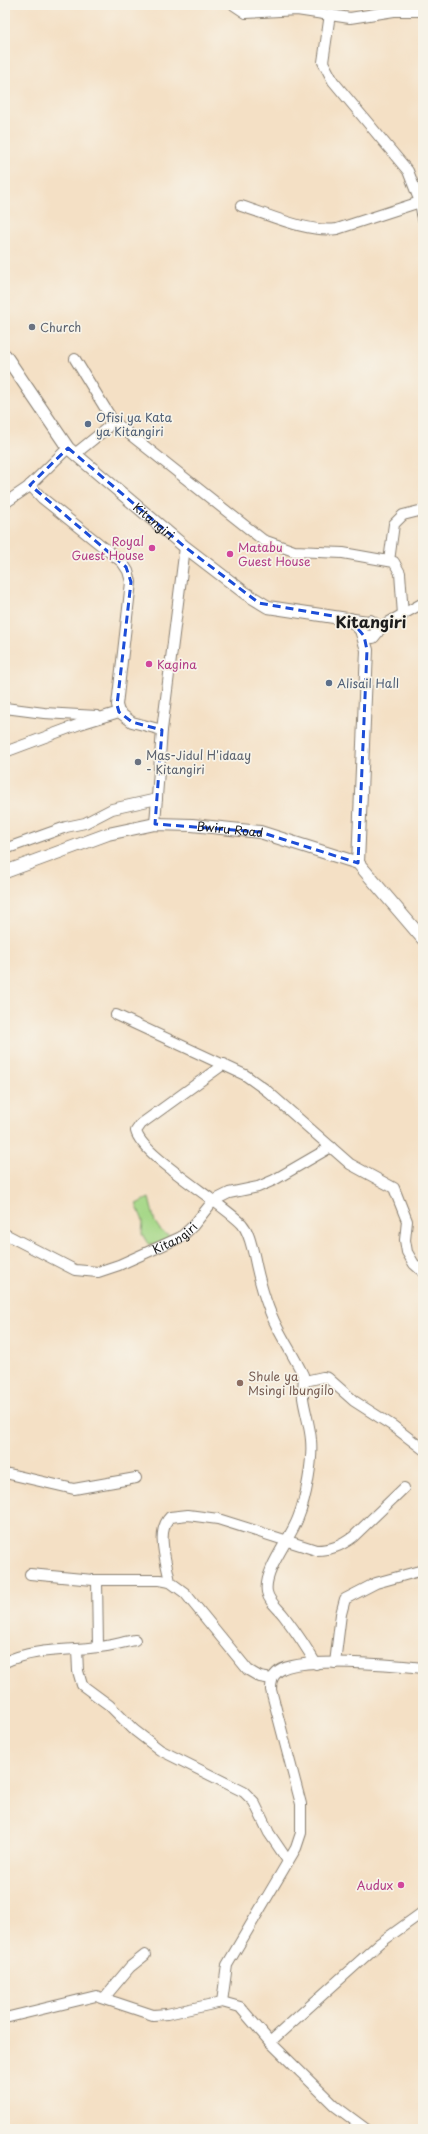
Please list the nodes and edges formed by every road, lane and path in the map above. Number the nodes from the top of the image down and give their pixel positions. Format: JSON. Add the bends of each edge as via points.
{"nodes":[{"id":1,"x":234,"y":5,"type":"edge"},
{"id":2,"x":423,"y":11,"type":"edge"},
{"id":3,"x":330,"y":14,"type":"junction"},
{"id":4,"x":421,"y":202,"type":"edge"},
{"id":5,"x":241,"y":206,"type":"dead end"},
{"id":6,"x":423,"y":219,"type":"edge"},
{"id":7,"x":5,"y":354,"type":"edge"},
{"id":8,"x":75,"y":359,"type":"dead end"},
{"id":9,"x":114,"y":421,"type":"junction"},
{"id":10,"x":72,"y":451,"type":"junction"},
{"id":11,"x":30,"y":485,"type":"junction"},
{"id":12,"x":5,"y":503,"type":"edge"},
{"id":13,"x":423,"y":510,"type":"edge"},
{"id":14,"x":185,"y":547,"type":"junction"},
{"id":15,"x":389,"y":561,"type":"junction"},
{"id":16,"x":423,"y":603,"type":"edge"},
{"id":17,"x":403,"y":615,"type":"junction"},
{"id":18,"x":370,"y":630,"type":"junction"},
{"id":19,"x":5,"y":708,"type":"edge"},
{"id":20,"x":119,"y":712,"type":"junction"},
{"id":21,"x":103,"y":717,"type":"junction"},
{"id":22,"x":162,"y":730,"type":"junction"},
{"id":23,"x":5,"y":752,"type":"edge"},
{"id":24,"x":157,"y":799,"type":"junction"},
{"id":25,"x":155,"y":824,"type":"junction"},
{"id":26,"x":5,"y":849,"type":"edge"},
{"id":27,"x":358,"y":863,"type":"junction"},
{"id":28,"x":5,"y":872,"type":"edge"},
{"id":29,"x":423,"y":939,"type":"edge"},
{"id":30,"x":116,"y":1015,"type":"dead end"},
{"id":31,"x":224,"y":1064,"type":"junction"},
{"id":32,"x":331,"y":1147,"type":"junction"},
{"id":33,"x":213,"y":1201,"type":"junction"},
{"id":34,"x":5,"y":1234,"type":"edge"},
{"id":35,"x":423,"y":1272,"type":"edge"},
{"id":36,"x":305,"y":1381,"type":"junction"},
{"id":37,"x":423,"y":1449,"type":"edge"},
{"id":38,"x":5,"y":1473,"type":"edge"},
{"id":39,"x":136,"y":1478,"type":"dead end"},
{"id":40,"x":404,"y":1488,"type":"dead end"},
{"id":41,"x":286,"y":1541,"type":"junction"},
{"id":42,"x":423,"y":1570,"type":"edge"},
{"id":43,"x":30,"y":1574,"type":"dead end"},
{"id":44,"x":97,"y":1580,"type":"junction"},
{"id":45,"x":170,"y":1582,"type":"junction"},
{"id":46,"x":135,"y":1640,"type":"dead end"},
{"id":47,"x":98,"y":1647,"type":"junction"},
{"id":48,"x":77,"y":1649,"type":"junction"},
{"id":49,"x":5,"y":1662,"type":"edge"},
{"id":50,"x":335,"y":1663,"type":"junction"},
{"id":51,"x":316,"y":1664,"type":"junction"},
{"id":52,"x":423,"y":1668,"type":"edge"},
{"id":53,"x":272,"y":1679,"type":"junction"},
{"id":54,"x":288,"y":1861,"type":"junction"},
{"id":55,"x":423,"y":1912,"type":"edge"},
{"id":56,"x":145,"y":1955,"type":"dead end"},
{"id":57,"x":104,"y":1998,"type":"junction"},
{"id":58,"x":222,"y":2002,"type":"junction"},
{"id":59,"x":5,"y":2018,"type":"edge"},
{"id":60,"x":270,"y":2042,"type":"junction"},
{"id":61,"x":366,"y":2129,"type":"edge"}],
"edges":[{"from":1,"to":3,"type":"street","via":[[246,13],[254,14],[297,10]]},
{"from":2,"to":3,"type":"street","via":[[350,18]]},
{"from":3,"to":4,"type":"street","via":[[323,62],[326,69],[347,98],[402,162]]},
{"from":4,"to":5,"type":"street","via":[[328,230],[307,227]]},
{"from":4,"to":6,"type":"street"},
{"from":7,"to":10,"type":"main road","name":"Kitangiri"},
{"from":8,"to":9,"type":"street"},
{"from":9,"to":10,"type":"street"},
{"from":9,"to":15,"type":"street","via":[[270,544],[294,551],[342,553]]},
{"from":10,"to":11,"type":"street"},
{"from":10,"to":14,"type":"main road","name":"Kitangiri"},
{"from":11,"to":12,"type":"street"},
{"from":11,"to":20,"type":"street","via":[[42,498],[122,562],[128,572],[130,582],[117,705]]},
{"from":13,"to":15,"type":"street","via":[[403,515],[394,524]]},
{"from":14,"to":18,"type":"main road","name":"Kitangiri","via":[[259,603],[268,607],[350,619]]},
{"from":14,"to":22,"type":"street"},
{"from":15,"to":17,"type":"street","via":[[397,564],[400,573]]},
{"from":16,"to":17,"type":"street"},
{"from":17,"to":18,"type":"street"},
{"from":18,"to":27,"type":"main road"},
{"from":19,"to":21,"type":"street"},
{"from":20,"to":21,"type":"street"},
{"from":20,"to":22,"type":"street","via":[[132,722]]},
{"from":21,"to":23,"type":"street"},
{"from":22,"to":24,"type":"street"},
{"from":24,"to":25,"type":"street"},
{"from":24,"to":26,"type":"street","via":[[112,809],[85,823]]},
{"from":25,"to":27,"type":"main road","name":"Bwiru Road","via":[[260,832]]},
{"from":25,"to":28,"type":"main road","name":"Bwiru Road","via":[[108,834]]},
{"from":27,"to":29,"type":"main road"},
{"from":30,"to":31,"type":"street"},
{"from":31,"to":32,"type":"street","via":[[266,1090]]},
{"from":31,"to":33,"type":"street","via":[[141,1124],[136,1131],[140,1140],[167,1166]]},
{"from":32,"to":33,"type":"street","name":"Kitangiri","via":[[274,1180],[258,1187],[229,1193]]},
{"from":32,"to":35,"type":"street","via":[[359,1170],[394,1188],[407,1221],[407,1252],[414,1264]]},
{"from":33,"to":34,"type":"street","name":"Kitangiri","via":[[181,1237],[98,1272],[75,1270]]},
{"from":33,"to":36,"type":"street","via":[[243,1224],[249,1236],[269,1310]]},
{"from":36,"to":37,"type":"street","via":[[328,1378],[350,1397]]},
{"from":36,"to":41,"type":"street","via":[[303,1397],[311,1441],[310,1458],[302,1506]]},
{"from":38,"to":39,"type":"street","via":[[74,1489]]},
{"from":40,"to":41,"type":"street","via":[[344,1544],[316,1550]]},
{"from":41,"to":45,"type":"street","via":[[218,1519],[188,1515],[170,1517],[165,1522],[162,1532]]},
{"from":41,"to":51,"type":"street","via":[[278,1553],[266,1589],[272,1603],[294,1630]]},
{"from":42,"to":50,"type":"street","via":[[376,1583],[346,1599],[341,1614]]},
{"from":43,"to":44,"type":"street"},
{"from":44,"to":45,"type":"street"},
{"from":44,"to":47,"type":"street"},
{"from":45,"to":53,"type":"street","via":[[185,1593],[245,1668],[260,1677]]},
{"from":46,"to":47,"type":"street"},
{"from":47,"to":48,"type":"street"},
{"from":48,"to":49,"type":"street","via":[[29,1654]]},
{"from":48,"to":54,"type":"street","via":[[78,1671],[82,1685],[100,1697],[134,1730],[160,1750],[244,1792],[254,1802]]},
{"from":50,"to":51,"type":"street"},
{"from":50,"to":52,"type":"street"},
{"from":51,"to":53,"type":"street","via":[[285,1668]]},
{"from":53,"to":54,"type":"street","via":[[271,1690],[302,1804],[301,1833]]},
{"from":54,"to":58,"type":"street","via":[[227,1965]]},
{"from":55,"to":60,"type":"street","via":[[380,1943]]},
{"from":56,"to":57,"type":"street","via":[[130,1967]]},
{"from":57,"to":58,"type":"street","via":[[154,2014],[167,2014]]},
{"from":57,"to":59,"type":"street","via":[[85,1998]]},
{"from":58,"to":60,"type":"street","via":[[240,2007]]},
{"from":60,"to":61,"type":"street","via":[[335,2106]]}]}
